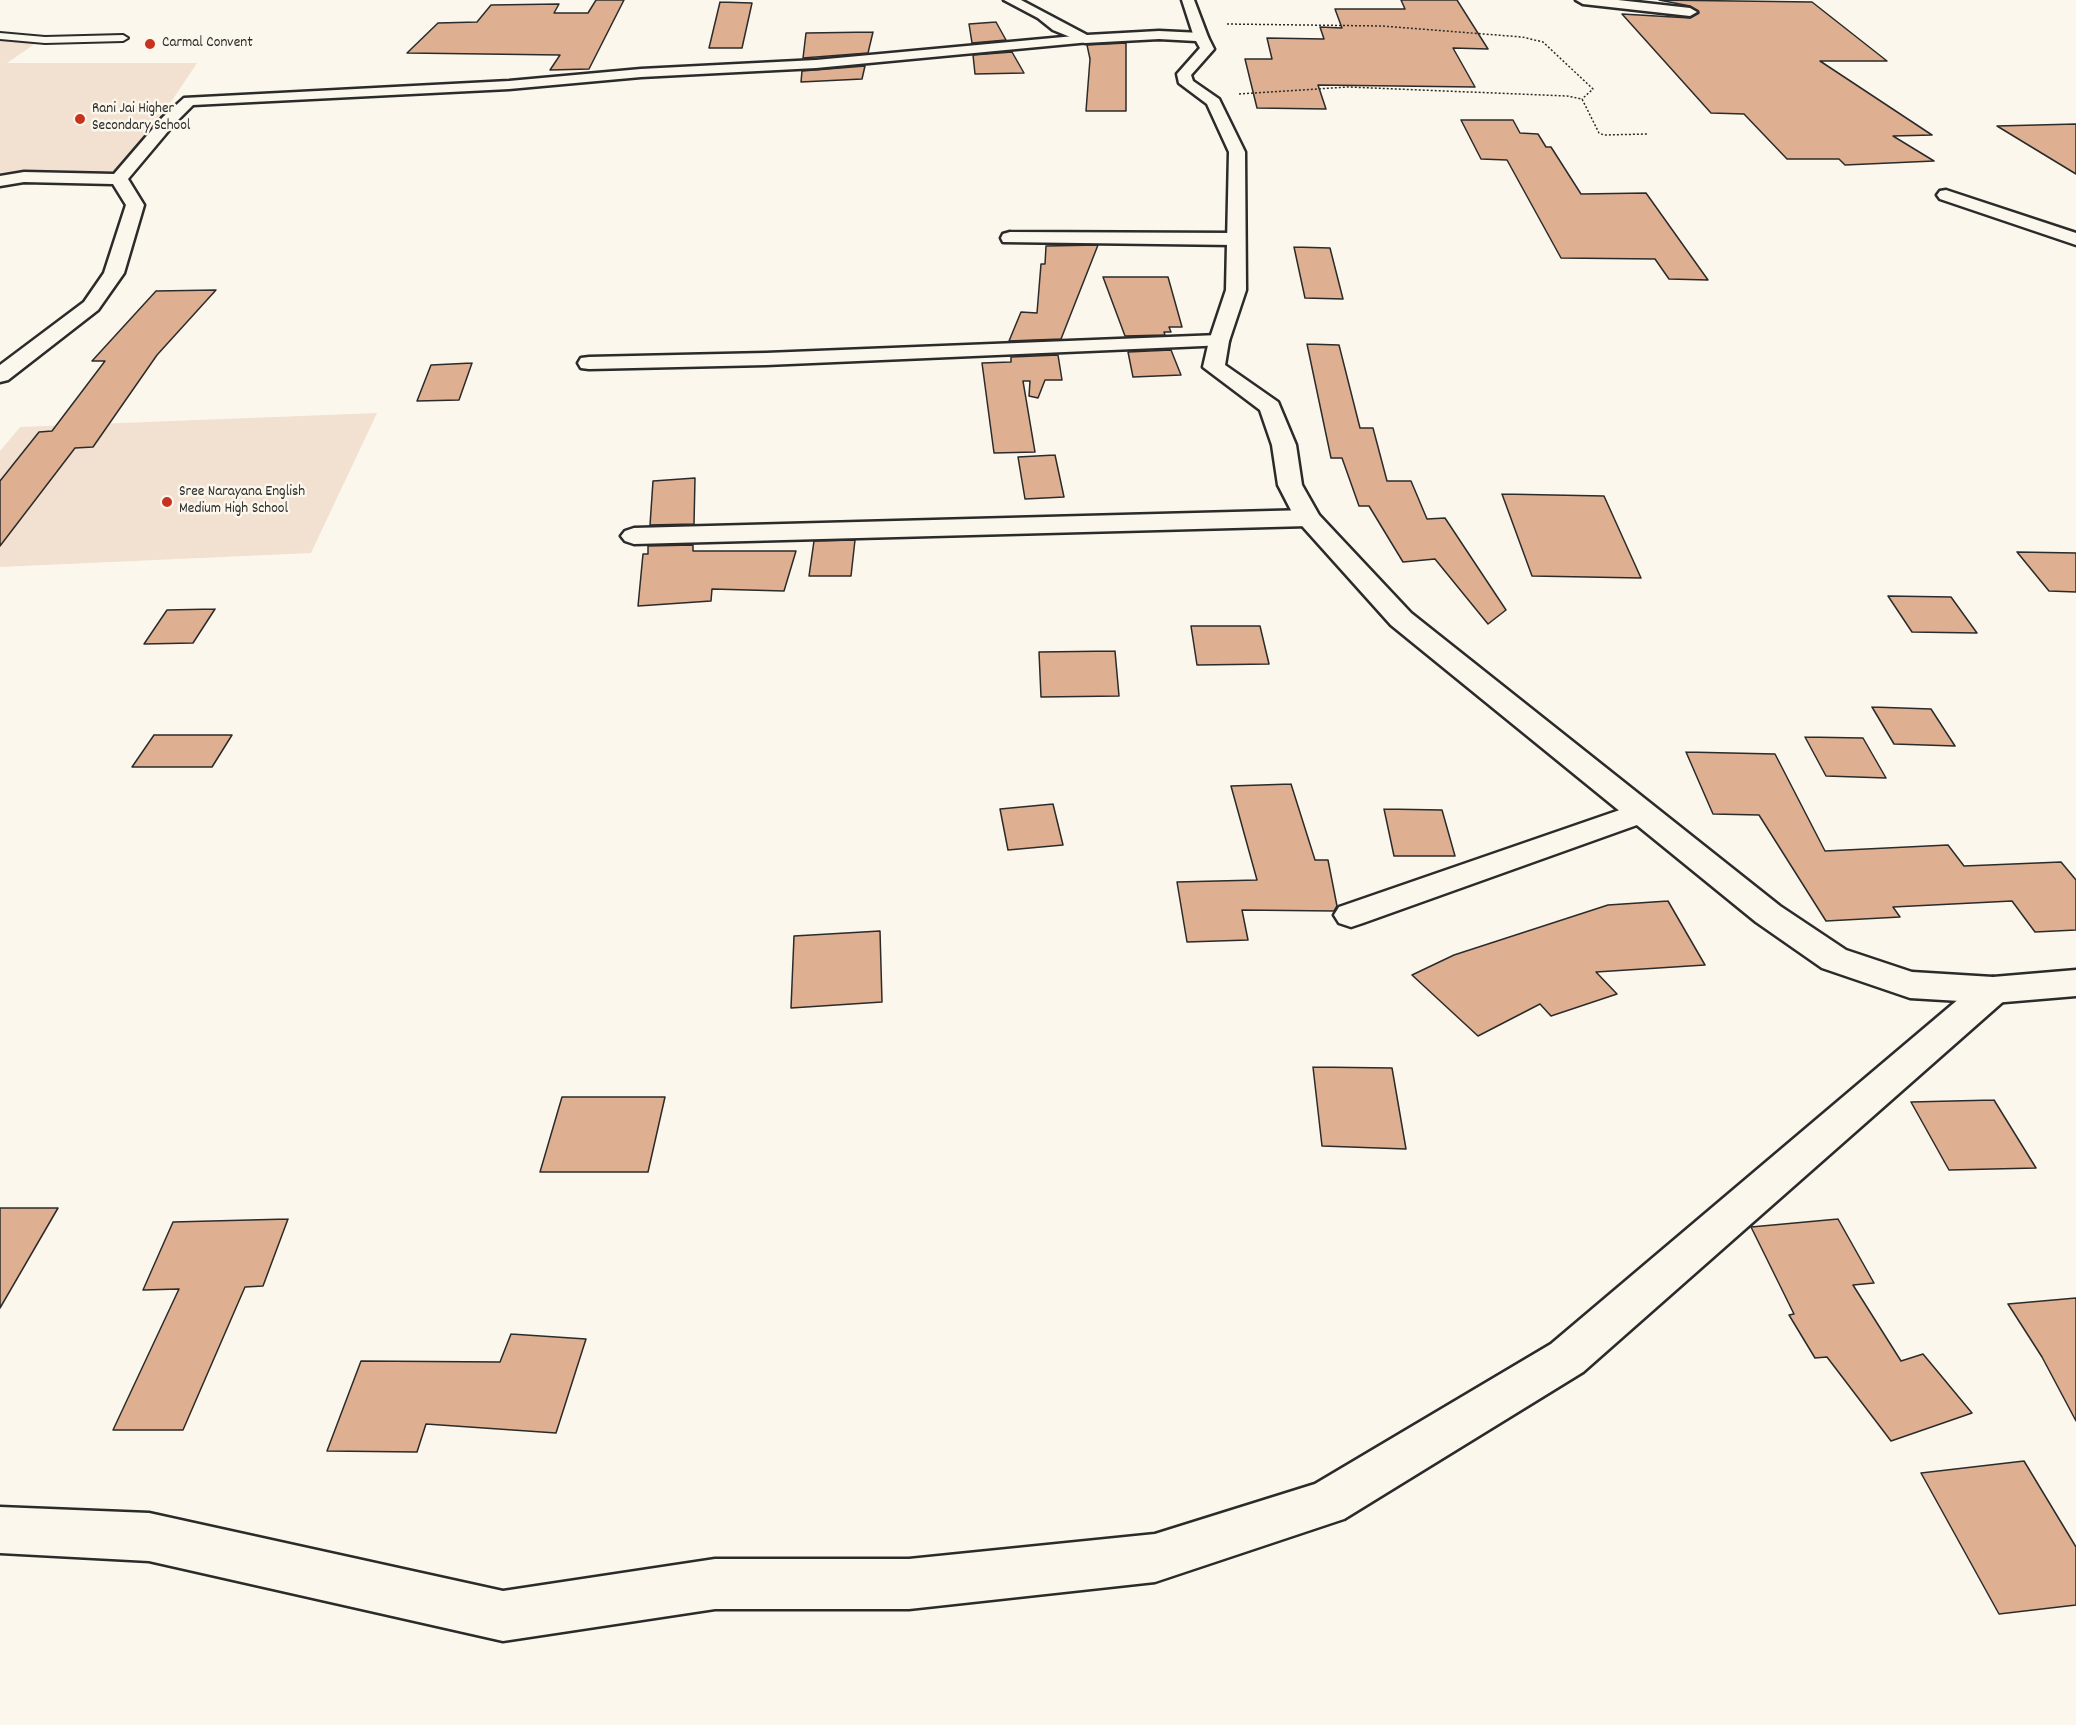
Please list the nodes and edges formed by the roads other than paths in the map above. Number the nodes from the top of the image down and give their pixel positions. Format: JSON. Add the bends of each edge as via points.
{"nodes":[{"id":1,"x":1010,"y":0,"type":"edge"},
{"id":2,"x":1188,"y":0,"type":"edge"},
{"id":3,"x":1583,"y":0,"type":"edge"},
{"id":4,"x":1690,"y":12,"type":"dead end"},
{"id":5,"x":1199,"y":31,"type":"junction"},
{"id":6,"x":0,"y":36,"type":"edge"},
{"id":7,"x":123,"y":38,"type":"dead end"},
{"id":8,"x":1085,"y":39,"type":"junction"},
{"id":9,"x":119,"y":179,"type":"junction"},
{"id":10,"x":0,"y":181,"type":"edge"},
{"id":11,"x":1946,"y":195,"type":"dead end"},
{"id":12,"x":1010,"y":238,"type":"dead end"},
{"id":13,"x":1235,"y":239,"type":"junction"},
{"id":14,"x":2076,"y":239,"type":"edge"},
{"id":15,"x":1219,"y":341,"type":"junction"},
{"id":16,"x":10,"y":358,"type":"edge"},
{"id":17,"x":589,"y":363,"type":"dead end"},
{"id":18,"x":0,"y":375,"type":"edge"},
{"id":19,"x":1308,"y":518,"type":"junction"},
{"id":20,"x":634,"y":536,"type":"dead end"},
{"id":21,"x":1640,"y":813,"type":"junction"},
{"id":22,"x":1351,"y":915,"type":"dead end"},
{"id":23,"x":2076,"y":983,"type":"edge"},
{"id":24,"x":1993,"y":990,"type":"junction"},
{"id":25,"x":0,"y":1530,"type":"edge"}],
"edges":[{"from":1,"to":8,"type":"street"},
{"from":2,"to":5,"type":"street"},
{"from":3,"to":4,"type":"street"},
{"from":5,"to":8,"type":"street"},
{"from":5,"to":13,"type":"street","via":[[1207,49],[1184,74],[1186,83],[1214,102],[1238,152]]},
{"from":6,"to":7,"type":"lane","via":[[45,40]]},
{"from":8,"to":9,"type":"street","via":[[816,64],[189,101]]},
{"from":9,"to":10,"type":"street","via":[[24,177]]},
{"from":9,"to":16,"type":"street","via":[[135,205],[114,273],[91,306]]},
{"from":11,"to":14,"type":"street"},
{"from":12,"to":13,"type":"street"},
{"from":13,"to":15,"type":"street","via":[[1236,290]]},
{"from":15,"to":17,"type":"street"},
{"from":15,"to":19,"type":"street","via":[[1214,367],[1270,407],[1284,445],[1290,485]]},
{"from":16,"to":18,"type":"street"},
{"from":19,"to":20,"type":"street"},
{"from":19,"to":21,"type":"street","via":[[1401,619]]},
{"from":21,"to":22,"type":"street"},
{"from":21,"to":24,"type":"street","via":[[1768,914],[1834,959],[1910,985]]},
{"from":23,"to":24,"type":"street"},
{"from":24,"to":25,"type":"street","via":[[1567,1358],[1328,1503],[1155,1557],[909,1584],[716,1584],[503,1616],[149,1537]]}]}
